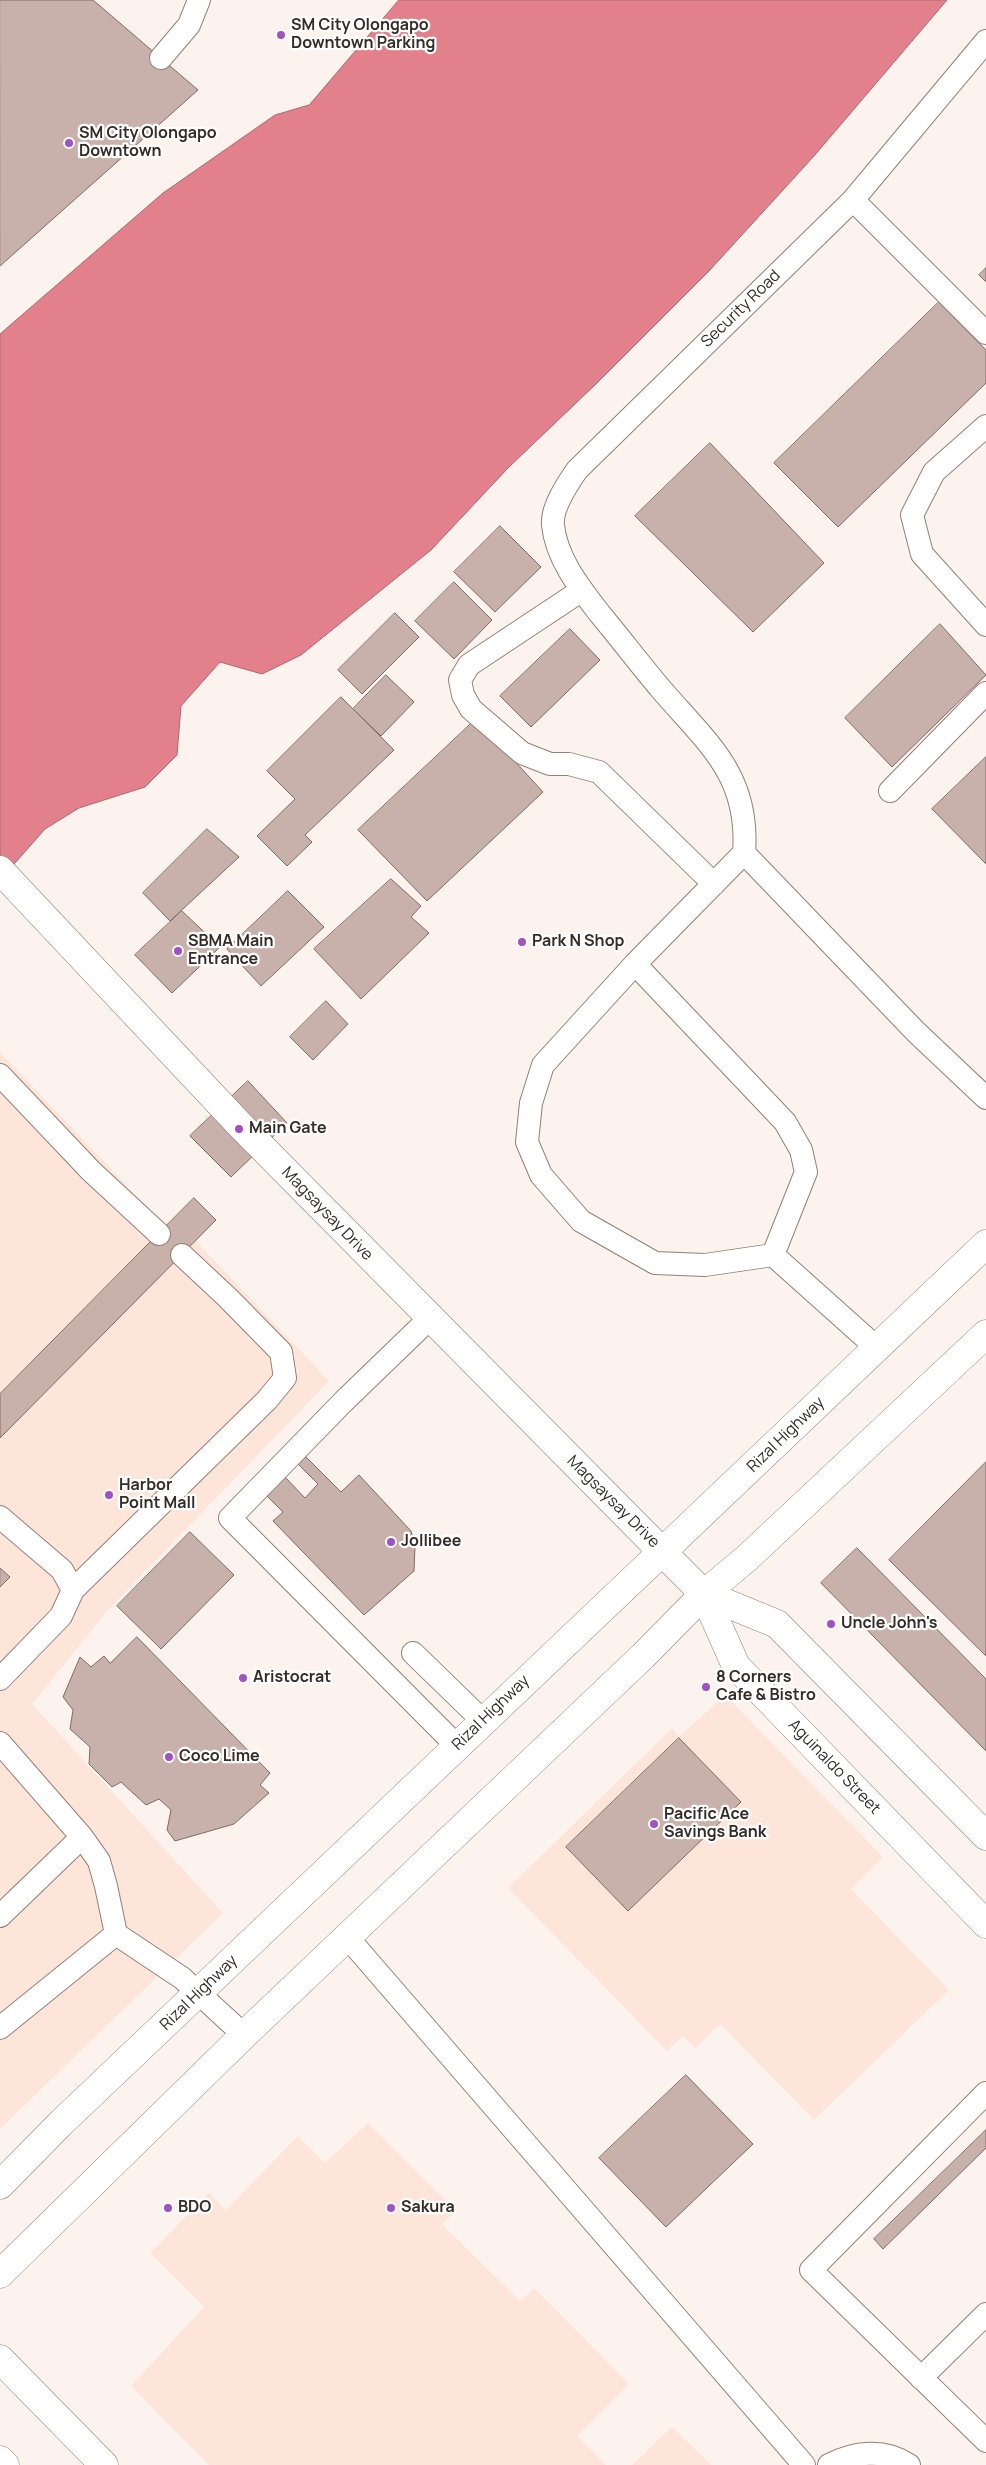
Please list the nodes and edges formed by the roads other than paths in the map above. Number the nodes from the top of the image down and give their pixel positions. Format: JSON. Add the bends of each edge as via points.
{"nodes":[{"id":1,"x":199,"y":0,"type":"edge"},
{"id":2,"x":986,"y":42,"type":"edge"},
{"id":3,"x":161,"y":58,"type":"dead end"},
{"id":4,"x":853,"y":200,"type":"junction"},
{"id":5,"x":986,"y":333,"type":"edge"},
{"id":6,"x":986,"y":426,"type":"edge"},
{"id":7,"x":582,"y":590,"type":"junction"},
{"id":8,"x":986,"y":625,"type":"edge"},
{"id":9,"x":986,"y":693,"type":"edge"},
{"id":10,"x":890,"y":791,"type":"dead end"},
{"id":11,"x":744,"y":853,"type":"junction"},
{"id":12,"x":0,"y":870,"type":"edge"},
{"id":13,"x":714,"y":884,"type":"junction"},
{"id":14,"x":635,"y":964,"type":"junction"},
{"id":15,"x":0,"y":1075,"type":"edge"},
{"id":16,"x":986,"y":1098,"type":"edge"},
{"id":17,"x":159,"y":1234,"type":"dead end"},
{"id":18,"x":986,"y":1244,"type":"edge"},
{"id":19,"x":182,"y":1254,"type":"dead end"},
{"id":20,"x":773,"y":1255,"type":"junction"},
{"id":21,"x":430,"y":1318,"type":"junction"},
{"id":22,"x":986,"y":1334,"type":"edge"},
{"id":23,"x":878,"y":1348,"type":"junction"},
{"id":24,"x":0,"y":1517,"type":"edge"},
{"id":25,"x":662,"y":1552,"type":"junction"},
{"id":26,"x":73,"y":1590,"type":"junction"},
{"id":27,"x":704,"y":1594,"type":"junction"},
{"id":28,"x":413,"y":1653,"type":"dead end"},
{"id":29,"x":0,"y":1679,"type":"edge"},
{"id":30,"x":483,"y":1720,"type":"junction"},
{"id":31,"x":0,"y":1743,"type":"edge"},
{"id":32,"x":457,"y":1746,"type":"junction"},
{"id":33,"x":986,"y":1836,"type":"edge"},
{"id":34,"x":82,"y":1837,"type":"junction"},
{"id":35,"x":0,"y":1916,"type":"edge"},
{"id":36,"x":986,"y":1924,"type":"edge"},
{"id":37,"x":116,"y":1934,"type":"junction"},
{"id":38,"x":348,"y":1938,"type":"junction"},
{"id":39,"x":199,"y":1994,"type":"junction"},
{"id":40,"x":0,"y":2028,"type":"edge"},
{"id":41,"x":244,"y":2035,"type":"junction"},
{"id":42,"x":986,"y":2093,"type":"edge"},
{"id":43,"x":0,"y":2185,"type":"edge"},
{"id":44,"x":0,"y":2274,"type":"edge"},
{"id":45,"x":986,"y":2314,"type":"edge"},
{"id":46,"x":0,"y":2359,"type":"edge"},
{"id":47,"x":921,"y":2378,"type":"junction"},
{"id":48,"x":986,"y":2441,"type":"edge"},
{"id":49,"x":0,"y":2460,"type":"edge"},
{"id":50,"x":5,"y":2465,"type":"edge"},
{"id":51,"x":104,"y":2465,"type":"edge"},
{"id":52,"x":804,"y":2465,"type":"edge"},
{"id":53,"x":829,"y":2465,"type":"edge"},
{"id":54,"x":909,"y":2465,"type":"edge"}],
"edges":[{"from":1,"to":3,"type":"lane","via":[[189,25]]},
{"from":2,"to":4,"type":"lane","name":"Security Road"},
{"from":4,"to":5,"type":"lane"},
{"from":4,"to":7,"type":"lane","name":"Security Road","via":[[577,470],[561,496],[552,523],[560,554]]},
{"from":6,"to":8,"type":"lane","via":[[934,472],[912,515],[922,554]]},
{"from":7,"to":11,"type":"lane","name":"Security Road","via":[[731,775],[746,829]]},
{"from":7,"to":13,"type":"lane","via":[[470,665],[460,680],[464,696],[470,709],[522,753],[550,764],[569,764],[599,772]]},
{"from":9,"to":10,"type":"lane"},
{"from":11,"to":13,"type":"lane"},
{"from":11,"to":16,"type":"lane","via":[[916,1032]]},
{"from":12,"to":21,"type":"main road","name":"Magsaysay Drive","via":[[240,1125]]},
{"from":13,"to":14,"type":"lane"},
{"from":14,"to":20,"type":"lane","via":[[785,1122],[801,1150],[806,1172]]},
{"from":14,"to":20,"type":"lane","via":[[543,1065],[531,1103],[527,1142],[541,1176],[581,1221],[655,1263],[706,1266]]},
{"from":15,"to":17,"type":"lane","via":[[91,1171]]},
{"from":18,"to":23,"type":"main road","name":"Rizal Highway"},
{"from":19,"to":26,"type":"lane","via":[[281,1352],[285,1378],[267,1400]]},
{"from":20,"to":23,"type":"lane"},
{"from":21,"to":25,"type":"main road","name":"Magsaysay Drive"},
{"from":21,"to":32,"type":"lane","via":[[230,1518]]},
{"from":22,"to":27,"type":"main road","via":[[747,1558]]},
{"from":23,"to":25,"type":"main road","name":"Rizal Highway"},
{"from":24,"to":26,"type":"lane","via":[[62,1570]]},
{"from":25,"to":27,"type":"main road","name":"Aguinaldo Street"},
{"from":25,"to":30,"type":"main road","name":"Rizal Highway"},
{"from":26,"to":29,"type":"lane","via":[[61,1616]]},
{"from":27,"to":33,"type":"main road","name":"Aguinaldo Street","via":[[777,1624]]},
{"from":27,"to":36,"type":"main road","name":"Aguinaldo Street","via":[[736,1666]]},
{"from":27,"to":38,"type":"main road"},
{"from":28,"to":30,"type":"lane"},
{"from":30,"to":32,"type":"main road","name":"Rizal Highway"},
{"from":31,"to":34,"type":"lane"},
{"from":32,"to":39,"type":"main road","name":"Rizal Highway"},
{"from":34,"to":35,"type":"lane"},
{"from":34,"to":37,"type":"lane","via":[[98,1861]]},
{"from":37,"to":39,"type":"lane","via":[[182,1978]]},
{"from":37,"to":40,"type":"lane"},
{"from":38,"to":41,"type":"main road"},
{"from":38,"to":52,"type":"lane"},
{"from":39,"to":41,"type":"lane"},
{"from":39,"to":43,"type":"main road","name":"Rizal Highway"},
{"from":41,"to":44,"type":"main road"},
{"from":42,"to":47,"type":"lane","via":[[811,2270]]},
{"from":45,"to":47,"type":"lane"},
{"from":46,"to":51,"type":"main road"},
{"from":47,"to":48,"type":"lane"},
{"from":49,"to":50,"type":"main road"},
{"from":53,"to":54,"type":"lane","via":[[866,2453],[885,2455]]}]}
